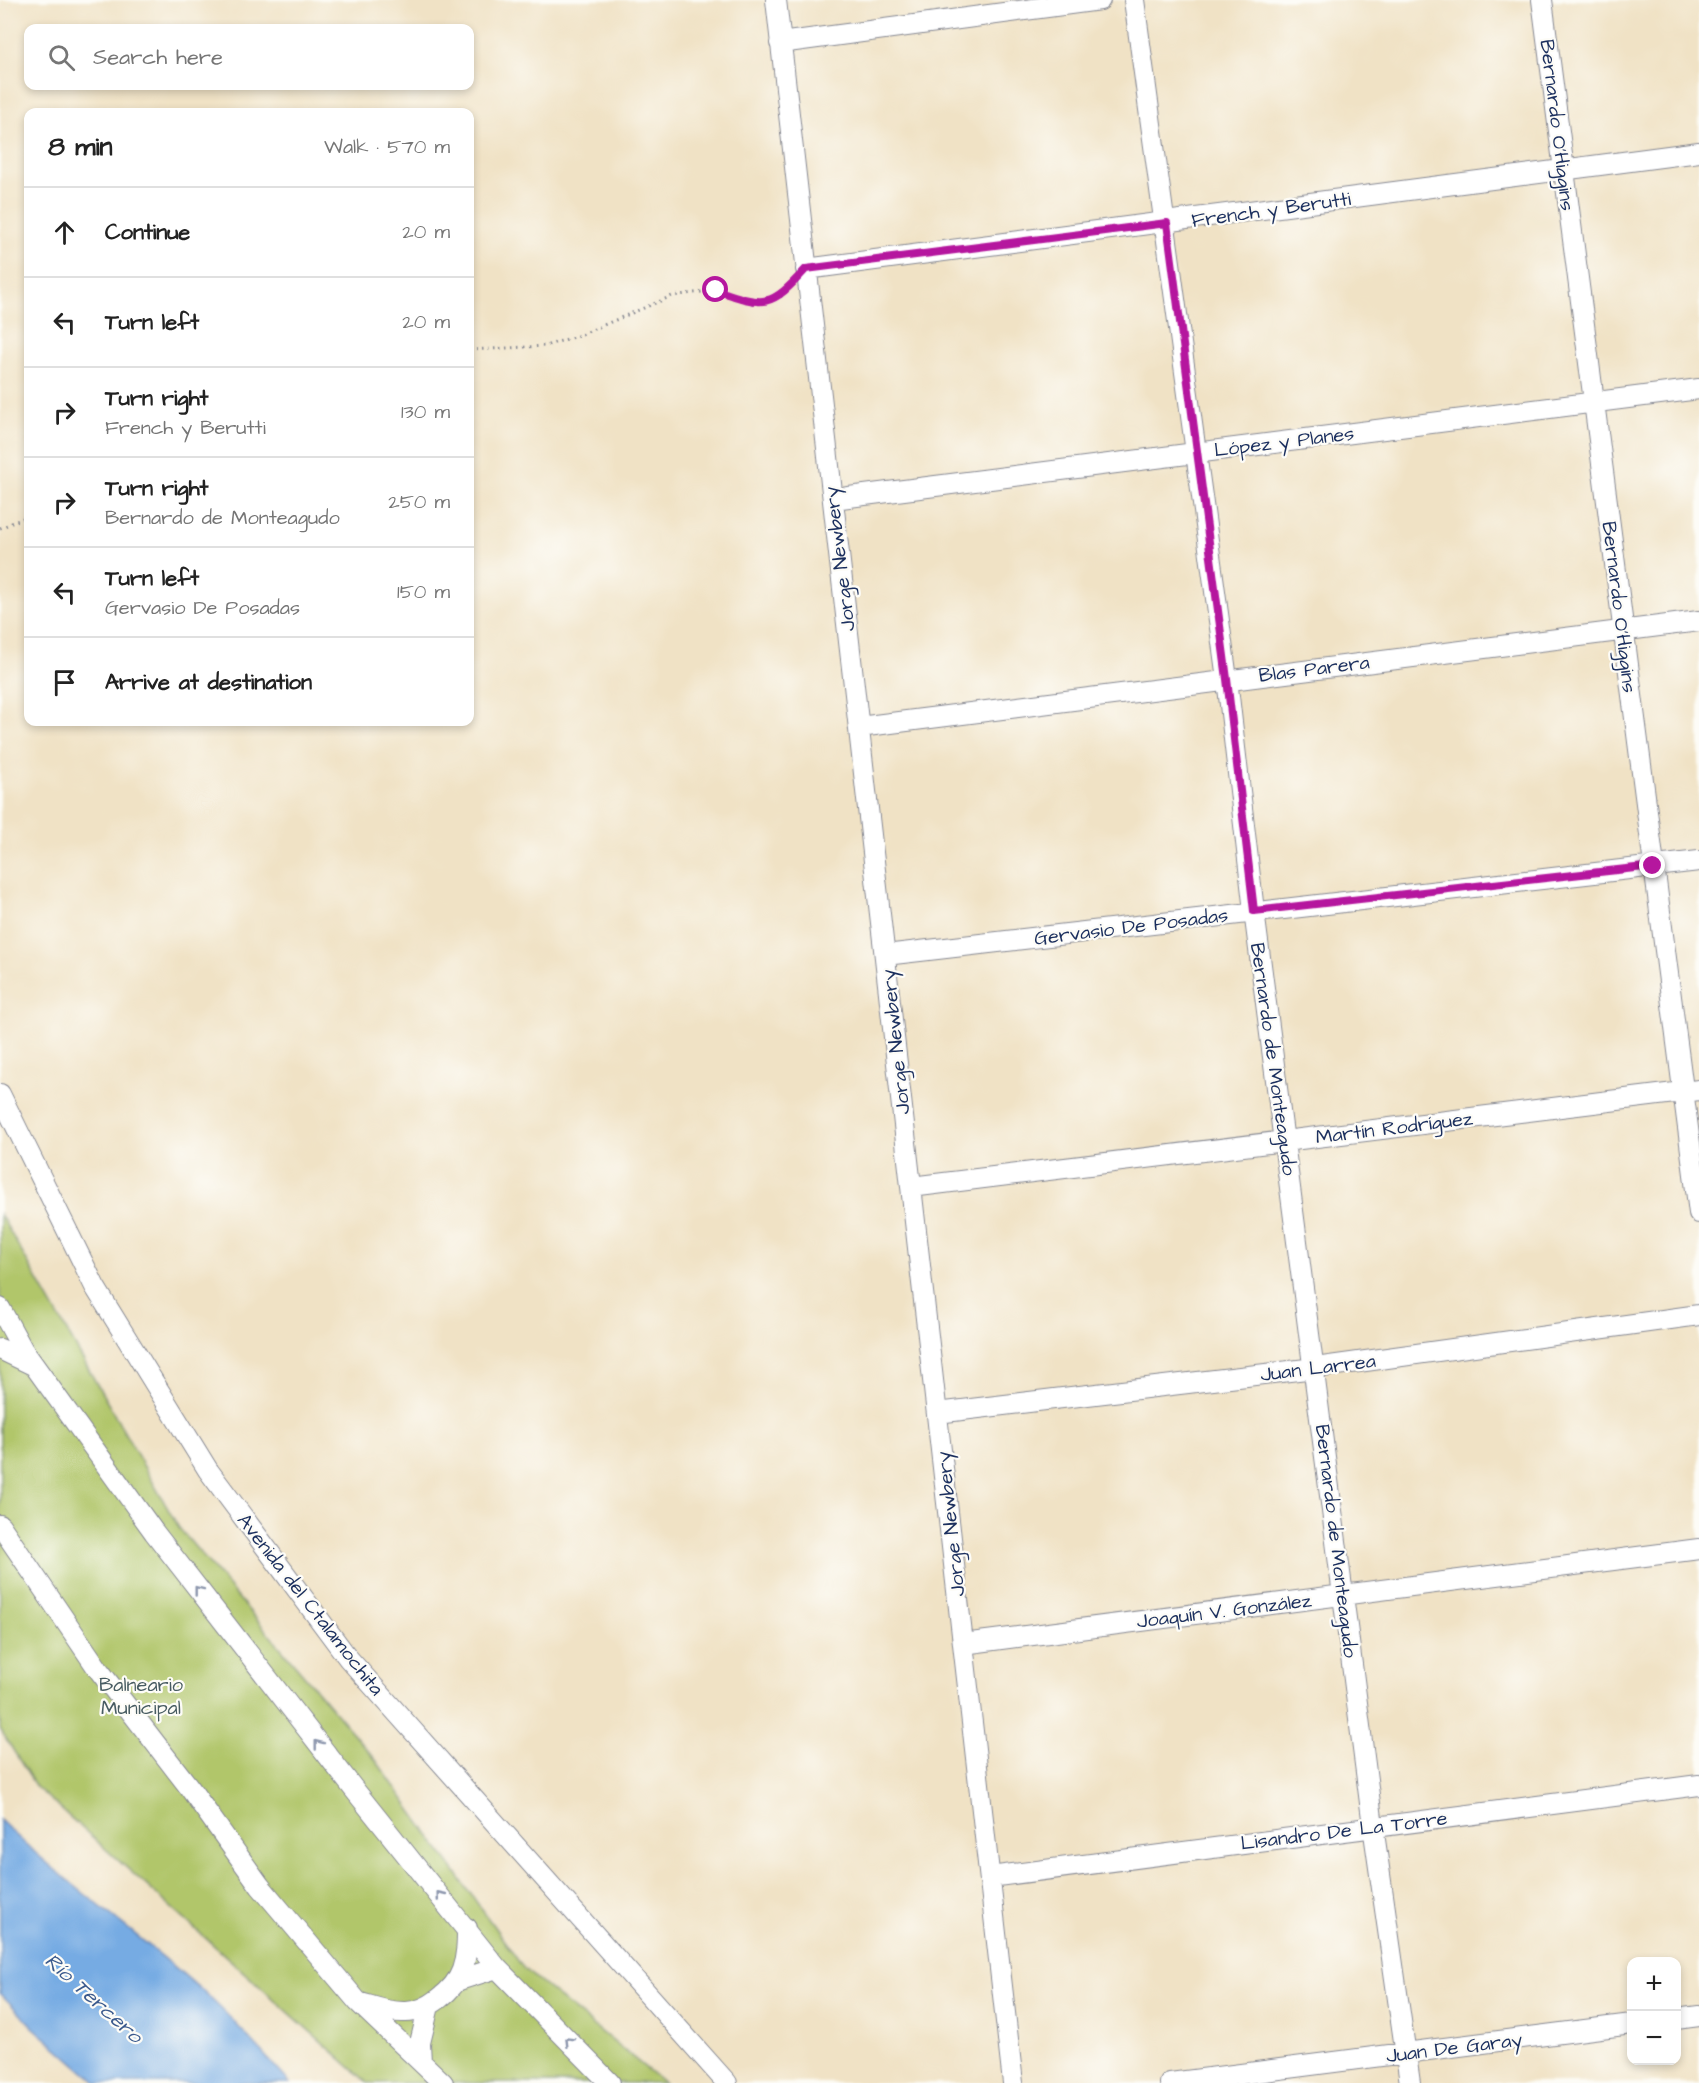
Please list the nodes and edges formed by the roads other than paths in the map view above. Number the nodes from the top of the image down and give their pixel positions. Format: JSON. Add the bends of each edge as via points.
{"nodes":[{"id":1,"x":776,"y":0,"type":"edge"},
{"id":2,"x":1100,"y":0,"type":"edge"},
{"id":3,"x":1134,"y":0,"type":"edge"},
{"id":4,"x":1542,"y":0,"type":"edge"},
{"id":5,"x":780,"y":43,"type":"junction"},
{"id":6,"x":1699,"y":152,"type":"edge"},
{"id":7,"x":1564,"y":170,"type":"junction"},
{"id":8,"x":1167,"y":223,"type":"junction"},
{"id":9,"x":806,"y":269,"type":"junction"},
{"id":10,"x":1699,"y":389,"type":"edge"},
{"id":11,"x":1594,"y":402,"type":"junction"},
{"id":12,"x":1196,"y":452,"type":"junction"},
{"id":13,"x":833,"y":500,"type":"junction"},
{"id":14,"x":1699,"y":621,"type":"edge"},
{"id":15,"x":1623,"y":630,"type":"junction"},
{"id":16,"x":1227,"y":679,"type":"junction"},
{"id":17,"x":859,"y":727,"type":"junction"},
{"id":18,"x":1699,"y":861,"type":"edge"},
{"id":19,"x":1653,"y":866,"type":"junction"},
{"id":20,"x":1254,"y":911,"type":"junction"},
{"id":21,"x":885,"y":955,"type":"junction"},
{"id":22,"x":1691,"y":1091,"type":"edge"},
{"id":23,"x":0,"y":1094,"type":"edge"},
{"id":24,"x":1285,"y":1140,"type":"junction"},
{"id":25,"x":911,"y":1187,"type":"junction"},
{"id":26,"x":1699,"y":1213,"type":"edge"},
{"id":27,"x":0,"y":1308,"type":"edge"},
{"id":28,"x":1699,"y":1315,"type":"edge"},
{"id":29,"x":0,"y":1349,"type":"edge"},
{"id":30,"x":34,"y":1365,"type":"junction"},
{"id":31,"x":1315,"y":1368,"type":"junction"},
{"id":32,"x":937,"y":1413,"type":"junction"},
{"id":33,"x":0,"y":1525,"type":"edge"},
{"id":34,"x":1699,"y":1549,"type":"edge"},
{"id":35,"x":1345,"y":1594,"type":"junction"},
{"id":36,"x":963,"y":1644,"type":"junction"},
{"id":37,"x":1699,"y":1785,"type":"edge"},
{"id":38,"x":1372,"y":1826,"type":"junction"},
{"id":39,"x":990,"y":1877,"type":"junction"},
{"id":40,"x":467,"y":1928,"type":"junction"},
{"id":41,"x":497,"y":1968,"type":"junction"},
{"id":42,"x":456,"y":1981,"type":"junction"},
{"id":43,"x":358,"y":2002,"type":"junction"},
{"id":44,"x":429,"y":2006,"type":"junction"},
{"id":45,"x":1699,"y":2016,"type":"edge"},
{"id":46,"x":1681,"y":2018,"type":"edge"},
{"id":47,"x":1627,"y":2025,"type":"edge"},
{"id":48,"x":1406,"y":2053,"type":"junction"},
{"id":49,"x":420,"y":2062,"type":"junction"},
{"id":50,"x":443,"y":2083,"type":"edge"},
{"id":51,"x":610,"y":2083,"type":"edge"},
{"id":52,"x":727,"y":2083,"type":"edge"},
{"id":53,"x":1013,"y":2083,"type":"edge"},
{"id":54,"x":1170,"y":2083,"type":"edge"},
{"id":55,"x":1410,"y":2083,"type":"edge"}],
"edges":[{"from":1,"to":5,"type":"street","name":"Jorge Newbery"},
{"from":2,"to":5,"type":"street"},
{"from":3,"to":8,"type":"street","name":"Bernardo de Monteagudo"},
{"from":4,"to":7,"type":"street","name":"Bernardo O'Higgins"},
{"from":5,"to":9,"type":"street","name":"Jorge Newbery"},
{"from":6,"to":7,"type":"street","name":"French y Berutti"},
{"from":7,"to":8,"type":"street","name":"French y Berutti"},
{"from":7,"to":11,"type":"street","name":"Bernardo O'Higgins"},
{"from":8,"to":9,"type":"street","name":"French y Berutti"},
{"from":8,"to":12,"type":"street","name":"Bernardo de Monteagudo"},
{"from":9,"to":13,"type":"street","name":"Jorge Newbery"},
{"from":10,"to":11,"type":"street","name":"López y Planes"},
{"from":11,"to":12,"type":"street","name":"López y Planes"},
{"from":11,"to":15,"type":"street","name":"Bernardo O'Higgins"},
{"from":12,"to":13,"type":"street","name":"López y Planes"},
{"from":12,"to":16,"type":"street","name":"Bernardo de Monteagudo"},
{"from":13,"to":17,"type":"street","name":"Jorge Newbery"},
{"from":14,"to":15,"type":"street","name":"Blas Parera"},
{"from":15,"to":16,"type":"street","name":"Blas Parera"},
{"from":15,"to":19,"type":"street","name":"Bernardo O'Higgins"},
{"from":16,"to":17,"type":"street","name":"Blas Parera"},
{"from":16,"to":20,"type":"street","name":"Bernardo de Monteagudo"},
{"from":17,"to":21,"type":"street","name":"Jorge Newbery"},
{"from":18,"to":19,"type":"street","name":"Gervasio De Posadas"},
{"from":19,"to":20,"type":"street","name":"Gervasio De Posadas"},
{"from":19,"to":22,"type":"street","name":"Bernardo O'Higgins"},
{"from":20,"to":21,"type":"street","name":"Gervasio De Posadas"},
{"from":20,"to":24,"type":"street","name":"Bernardo de Monteagudo"},
{"from":21,"to":25,"type":"street","name":"Jorge Newbery"},
{"from":22,"to":24,"type":"street","name":"Martín Rodríguez"},
{"from":22,"to":26,"type":"street","name":"Bernardo O'Higgins"},
{"from":23,"to":52,"type":"street","name":"Avenida del Ctalamochita","via":[[95,1287],[215,1479],[348,1658]]},
{"from":24,"to":25,"type":"street","name":"Martín Rodríguez"},
{"from":24,"to":31,"type":"street","name":"Bernardo de Monteagudo"},
{"from":25,"to":32,"type":"street","name":"Jorge Newbery"},
{"from":27,"to":30,"type":"street"},
{"from":28,"to":31,"type":"street","name":"Juan Larrea"},
{"from":29,"to":30,"type":"street"},
{"from":40,"to":30,"type":"street","one_way":true,"via":[[194,1586]]},
{"from":31,"to":32,"type":"street","name":"Juan Larrea"},
{"from":31,"to":35,"type":"street","name":"Bernardo de Monteagudo"},
{"from":32,"to":36,"type":"street","name":"Jorge Newbery"},
{"from":33,"to":43,"type":"street","via":[[98,1669],[260,1886]]},
{"from":34,"to":35,"type":"street","name":"Joaquín V. González"},
{"from":35,"to":36,"type":"street","name":"Joaquín V. González"},
{"from":35,"to":38,"type":"street","name":"Bernardo de Monteagudo"},
{"from":36,"to":39,"type":"street","name":"Jorge Newbery"},
{"from":37,"to":38,"type":"street","name":"Lisandro De La Torre"},
{"from":38,"to":39,"type":"street","name":"Lisandro De La Torre"},
{"from":38,"to":48,"type":"street","name":"Bernardo de Monteagudo"},
{"from":39,"to":53,"type":"street","name":"Jorge Newbery"},
{"from":40,"to":41,"type":"street"},
{"from":40,"to":42,"type":"street","via":[[466,1954]]},
{"from":41,"to":42,"type":"street"},
{"from":51,"to":41,"type":"street","one_way":true},
{"from":42,"to":44,"type":"street"},
{"from":43,"to":44,"type":"street","via":[[390,2011],[408,2012]]},
{"from":43,"to":49,"type":"street"},
{"from":44,"to":49,"type":"street","via":[[420,2043]]},
{"from":45,"to":46,"type":"street"},
{"from":47,"to":48,"type":"street","name":"Juan De Garay"},
{"from":48,"to":54,"type":"street","name":"Juan De Garay"},
{"from":48,"to":55,"type":"street","name":"Bernardo de Monteagudo"},
{"from":49,"to":50,"type":"street"}]}
